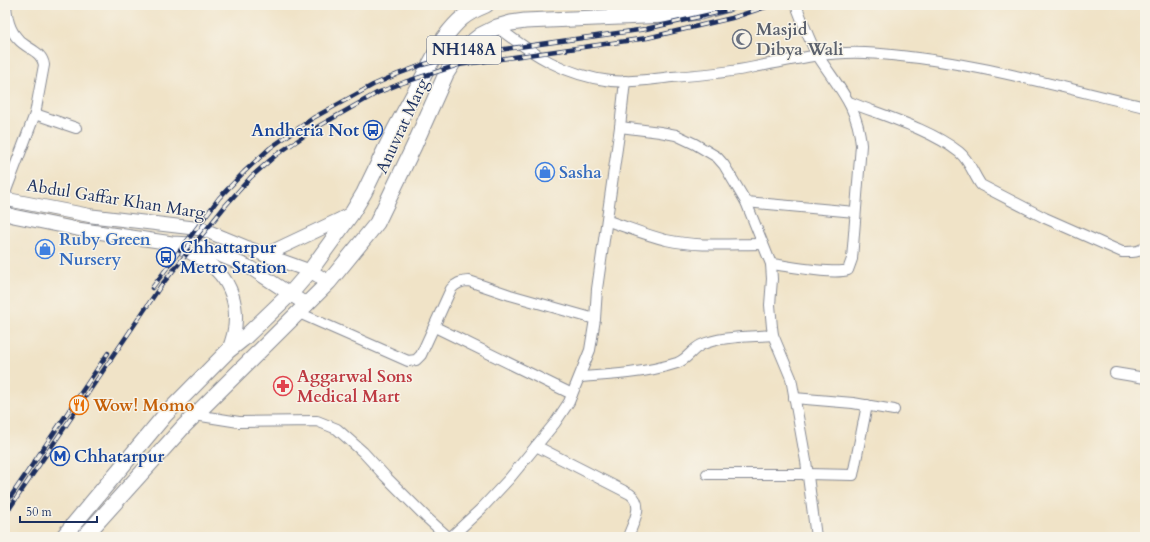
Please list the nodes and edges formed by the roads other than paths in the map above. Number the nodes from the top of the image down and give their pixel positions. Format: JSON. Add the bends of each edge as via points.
{"nodes":[{"id":1,"x":6,"y":5,"type":"edge"},
{"id":2,"x":486,"y":5,"type":"edge"},
{"id":3,"x":725,"y":5,"type":"edge"},
{"id":4,"x":796,"y":5,"type":"edge"},
{"id":5,"x":469,"y":9,"type":"edge"},
{"id":6,"x":497,"y":27,"type":"junction"},
{"id":7,"x":817,"y":55,"type":"junction"},
{"id":8,"x":625,"y":81,"type":"junction"},
{"id":9,"x":849,"y":102,"type":"junction"},
{"id":10,"x":1145,"y":108,"type":"edge"},
{"id":11,"x":35,"y":114,"type":"junction"},
{"id":12,"x":620,"y":127,"type":"junction"},
{"id":13,"x":76,"y":128,"type":"dead end"},
{"id":14,"x":5,"y":193,"type":"edge"},
{"id":15,"x":5,"y":199,"type":"edge"},
{"id":16,"x":746,"y":202,"type":"junction"},
{"id":17,"x":855,"y":212,"type":"junction"},
{"id":18,"x":5,"y":213,"type":"edge"},
{"id":19,"x":352,"y":213,"type":"junction"},
{"id":20,"x":608,"y":221,"type":"junction"},
{"id":21,"x":172,"y":243,"type":"junction"},
{"id":22,"x":763,"y":244,"type":"junction"},
{"id":23,"x":1145,"y":247,"type":"edge"},
{"id":24,"x":265,"y":254,"type":"junction"},
{"id":25,"x":771,"y":264,"type":"junction"},
{"id":26,"x":310,"y":271,"type":"junction"},
{"id":27,"x":329,"y":282,"type":"junction"},
{"id":28,"x":291,"y":293,"type":"junction"},
{"id":29,"x":303,"y":308,"type":"junction"},
{"id":30,"x":595,"y":320,"type":"junction"},
{"id":31,"x":435,"y":327,"type":"junction"},
{"id":32,"x":773,"y":335,"type":"junction"},
{"id":33,"x":228,"y":351,"type":"junction"},
{"id":34,"x":1115,"y":373,"type":"dead end"},
{"id":35,"x":580,"y":377,"type":"junction"},
{"id":36,"x":1145,"y":378,"type":"edge"},
{"id":37,"x":572,"y":394,"type":"junction"},
{"id":38,"x":794,"y":398,"type":"junction"},
{"id":39,"x":866,"y":405,"type":"junction"},
{"id":40,"x":894,"y":410,"type":"dead end"},
{"id":41,"x":195,"y":415,"type":"junction"},
{"id":42,"x":536,"y":446,"type":"junction"},
{"id":43,"x":707,"y":474,"type":"dead end"},
{"id":44,"x":807,"y":474,"type":"junction"},
{"id":45,"x":63,"y":537,"type":"edge"},
{"id":46,"x":84,"y":537,"type":"edge"},
{"id":47,"x":450,"y":537,"type":"edge"},
{"id":48,"x":628,"y":537,"type":"edge"},
{"id":49,"x":816,"y":537,"type":"edge"}],
"edges":[{"from":1,"to":11,"type":"street","via":[[9,24],[14,33],[43,60],[44,73]]},
{"from":2,"to":5,"type":"highway","name":"Anuvrat Marg","number":"NH148A"},
{"from":3,"to":6,"type":"highway","name":"Anuvrat Marg","number":"NH148A","via":[[700,12],[525,21]]},
{"from":4,"to":7,"type":"street"},
{"from":5,"to":19,"type":"highway","name":"Anuvrat Marg","number":"NH148A","via":[[444,38]]},
{"from":6,"to":8,"type":"street","via":[[542,59],[560,67],[600,79]]},
{"from":6,"to":27,"type":"highway","name":"Anuvrat Marg","number":"NH148A","via":[[472,42],[453,62],[377,222]]},
{"from":7,"to":8,"type":"street","via":[[728,72]]},
{"from":7,"to":9,"type":"street"},
{"from":7,"to":10,"type":"street","via":[[865,53],[993,70]]},
{"from":8,"to":12,"type":"street"},
{"from":9,"to":17,"type":"street","via":[[857,120],[861,145]]},
{"from":9,"to":23,"type":"street","via":[[900,122],[960,152],[971,165],[981,185],[1046,218],[1122,252],[1134,252]]},
{"from":11,"to":13,"type":"street"},
{"from":11,"to":14,"type":"street"},
{"from":12,"to":16,"type":"street","via":[[660,132],[695,144],[724,164]]},
{"from":12,"to":20,"type":"street"},
{"from":15,"to":24,"type":"main road","name":"Abdul Gaffar Khan Marg","via":[[92,216],[202,229]]},
{"from":16,"to":17,"type":"street"},
{"from":16,"to":22,"type":"street"},
{"from":17,"to":25,"type":"street","via":[[852,259],[848,270],[831,271]]},
{"from":18,"to":21,"type":"main road","name":"Abdul Gaffar Khan Marg","via":[[76,229]]},
{"from":19,"to":24,"type":"main road"},
{"from":19,"to":26,"type":"highway","name":"Anuvrat Marg","number":"NH148A"},
{"from":20,"to":22,"type":"street","via":[[666,240],[685,243]]},
{"from":20,"to":30,"type":"street","via":[[597,289]]},
{"from":21,"to":28,"type":"main road","name":"Abdul Gaffar Khan Marg","via":[[192,244],[249,267]]},
{"from":21,"to":33,"type":"main road","via":[[205,261],[226,283],[234,302],[236,317],[235,332]]},
{"from":22,"to":25,"type":"street"},
{"from":24,"to":26,"type":"main road","name":"Abdul Gaffar Khan Marg"},
{"from":25,"to":32,"type":"street","via":[[770,305]]},
{"from":26,"to":27,"type":"main road","name":"Abdul Gaffar Khan Marg"},
{"from":26,"to":28,"type":"highway","name":"Anuvrat Marg","number":"NH148A"},
{"from":27,"to":29,"type":"highway","number":"NH148A"},
{"from":28,"to":29,"type":"main road","name":"Abdul Gaffar Khan Marg"},
{"from":28,"to":33,"type":"highway","number":"NH148A"},
{"from":29,"to":31,"type":"street","via":[[408,361],[421,356]]},
{"from":29,"to":41,"type":"highway","number":"NH148A"},
{"from":30,"to":31,"type":"street","via":[[463,281],[451,289]]},
{"from":30,"to":35,"type":"street","via":[[590,350]]},
{"from":31,"to":37,"type":"street"},
{"from":32,"to":35,"type":"street","via":[[726,339],[704,344],[684,360],[668,366]]},
{"from":32,"to":38,"type":"street","via":[[791,378]]},
{"from":33,"to":45,"type":"highway","number":"NH148A","via":[[165,415]]},
{"from":34,"to":36,"type":"street"},
{"from":35,"to":37,"type":"street"},
{"from":37,"to":42,"type":"street","via":[[555,423]]},
{"from":38,"to":39,"type":"street"},
{"from":38,"to":44,"type":"street"},
{"from":39,"to":40,"type":"street"},
{"from":39,"to":44,"type":"street","via":[[852,476]]},
{"from":41,"to":46,"type":"highway","number":"NH148A"},
{"from":41,"to":47,"type":"street","via":[[239,422],[317,421],[337,429],[427,518]]},
{"from":42,"to":47,"type":"street","via":[[504,485]]},
{"from":42,"to":48,"type":"street","via":[[636,498],[637,512]]},
{"from":43,"to":44,"type":"street"},
{"from":44,"to":49,"type":"street"}]}
